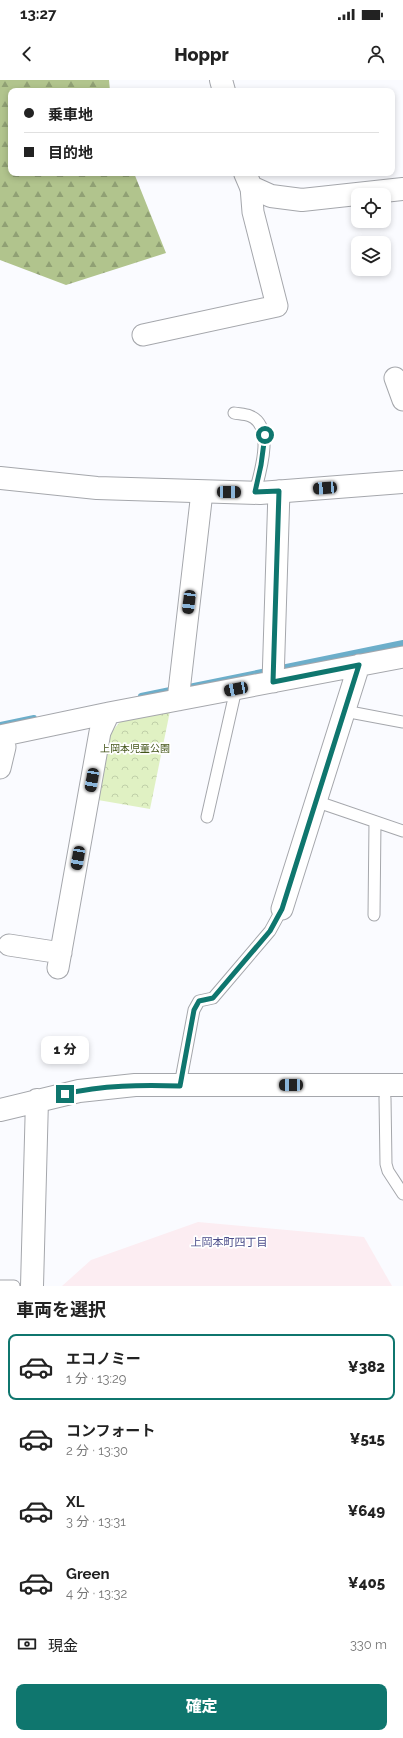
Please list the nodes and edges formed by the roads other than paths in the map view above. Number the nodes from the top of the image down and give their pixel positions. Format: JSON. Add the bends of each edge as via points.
{"nodes":[{"id":1,"x":248,"y":180,"type":"edge"},
{"id":2,"x":403,"y":189,"type":"edge"},
{"id":3,"x":143,"y":335,"type":"dead end"},
{"id":4,"x":395,"y":378,"type":"dead end"},
{"id":5,"x":403,"y":400,"type":"edge"},
{"id":6,"x":234,"y":413,"type":"dead end"},
{"id":7,"x":0,"y":478,"type":"edge"},
{"id":8,"x":403,"y":482,"type":"edge"},
{"id":9,"x":279,"y":491,"type":"junction"},
{"id":10,"x":202,"y":492,"type":"junction"},
{"id":11,"x":255,"y":492,"type":"junction"},
{"id":12,"x":403,"y":656,"type":"edge"},
{"id":13,"x":359,"y":665,"type":"junction"},
{"id":14,"x":273,"y":674,"type":"junction"},
{"id":15,"x":236,"y":689,"type":"junction"},
{"id":16,"x":178,"y":692,"type":"junction"},
{"id":17,"x":345,"y":708,"type":"junction"},
{"id":18,"x":109,"y":713,"type":"junction"},
{"id":19,"x":403,"y":722,"type":"edge"},
{"id":20,"x":2,"y":736,"type":"edge"},
{"id":21,"x":0,"y":768,"type":"edge"},
{"id":22,"x":315,"y":801,"type":"junction"},
{"id":23,"x":207,"y":817,"type":"dead end"},
{"id":24,"x":375,"y":822,"type":"junction"},
{"id":25,"x":403,"y":831,"type":"edge"},
{"id":26,"x":282,"y":909,"type":"joint"},
{"id":27,"x":374,"y":915,"type":"dead end"},
{"id":28,"x":9,"y":945,"type":"dead end"},
{"id":29,"x":403,"y":1085,"type":"edge"},
{"id":30,"x":180,"y":1086,"type":"junction"},
{"id":31,"x":385,"y":1098,"type":"dead end"},
{"id":32,"x":37,"y":1100,"type":"junction"},
{"id":33,"x":0,"y":1110,"type":"edge"},
{"id":34,"x":403,"y":1194,"type":"edge"},
{"id":35,"x":0,"y":1286,"type":"edge"},
{"id":36,"x":14,"y":1286,"type":"edge"},
{"id":37,"x":32,"y":1286,"type":"edge"}],
"edges":[{"from":1,"to":2,"type":"street","via":[[271,196],[302,200]]},
{"from":1,"to":3,"type":"street","via":[[253,212],[277,306]]},
{"from":4,"to":5,"type":"street"},
{"from":6,"to":11,"type":"lane","via":[[251,416],[265,435]]},
{"from":7,"to":10,"type":"street","via":[[97,488]]},
{"from":8,"to":9,"type":"street"},
{"from":9,"to":11,"type":"street"},
{"from":9,"to":14,"type":"street"},
{"from":10,"to":11,"type":"street"},
{"from":10,"to":16,"type":"street"},
{"from":12,"to":13,"type":"street"},
{"from":13,"to":14,"type":"street"},
{"from":13,"to":17,"type":"street"},
{"from":14,"to":15,"type":"street"},
{"from":15,"to":16,"type":"street"},
{"from":15,"to":23,"type":"lane"},
{"from":16,"to":18,"type":"street"},
{"from":17,"to":19,"type":"lane","via":[[355,713]]},
{"from":17,"to":22,"type":"street"},
{"from":18,"to":20,"type":"street"},
{"from":18,"to":28,"type":"street","via":[[100,732],[60,961]]},
{"from":20,"to":21,"type":"street","via":[[5,747]]},
{"from":22,"to":24,"type":"lane"},
{"from":22,"to":26,"type":"street"},
{"from":24,"to":25,"type":"lane"},
{"from":24,"to":27,"type":"lane"},
{"from":26,"to":30,"type":"lane","via":[[270,931],[213,998],[199,1001],[194,1010]]},
{"from":29,"to":30,"type":"street"},
{"from":30,"to":32,"type":"street","via":[[135,1085],[79,1091]]},
{"from":31,"to":34,"type":"lane","via":[[386,1164]]},
{"from":32,"to":33,"type":"street"},
{"from":32,"to":37,"type":"street"},
{"from":35,"to":36,"type":"lane"}]}
